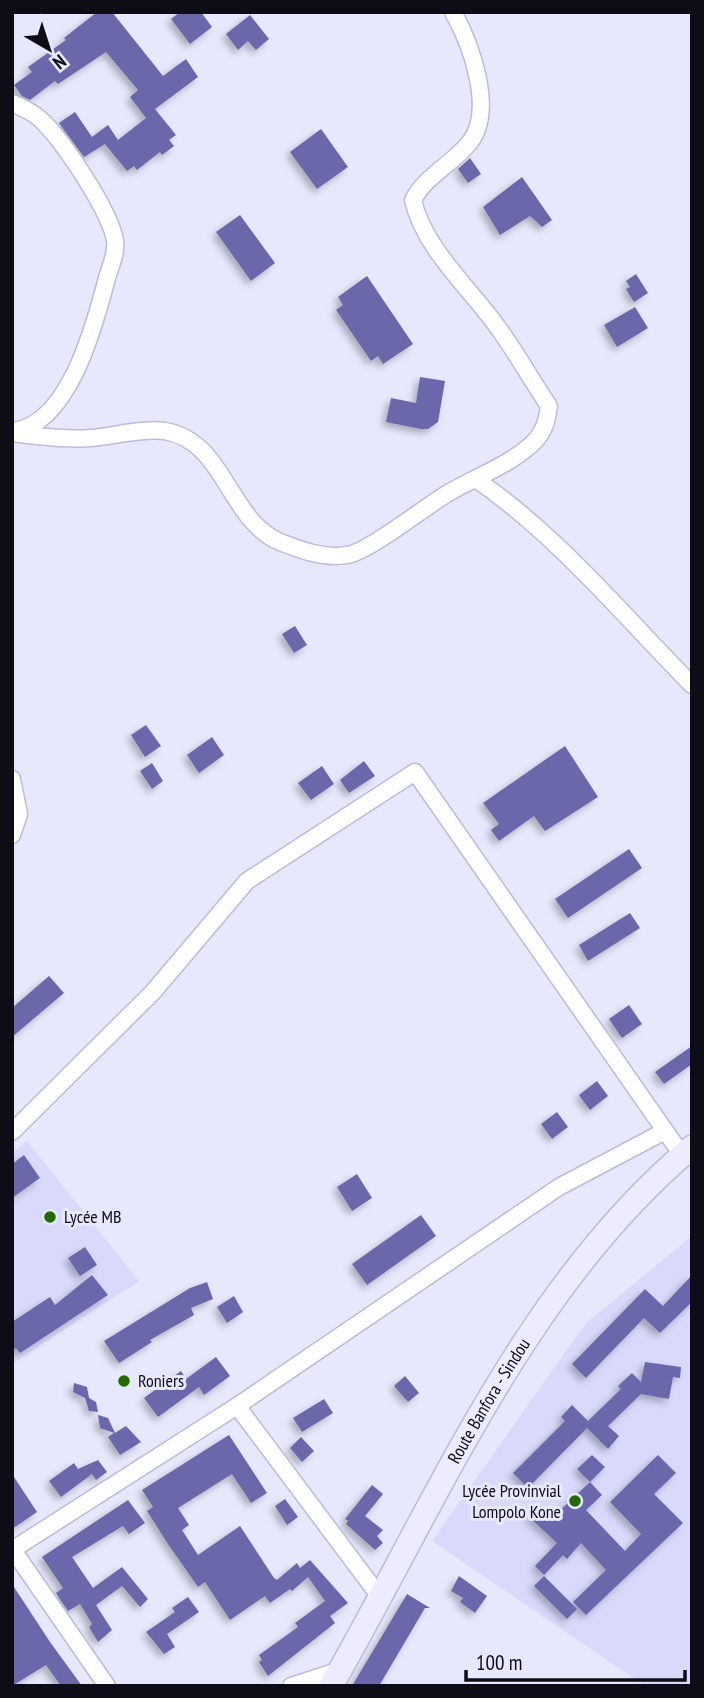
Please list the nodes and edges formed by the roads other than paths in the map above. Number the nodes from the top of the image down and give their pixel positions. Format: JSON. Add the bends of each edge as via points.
{"nodes":[{"id":1,"x":453,"y":12,"type":"edge"},
{"id":2,"x":12,"y":103,"type":"edge"},
{"id":3,"x":12,"y":432,"type":"edge"},
{"id":4,"x":477,"y":480,"type":"junction"},
{"id":5,"x":692,"y":685,"type":"edge"},
{"id":6,"x":12,"y":779,"type":"edge"},
{"id":7,"x":12,"y":835,"type":"edge"},
{"id":8,"x":665,"y":1131,"type":"junction"},
{"id":9,"x":12,"y":1132,"type":"edge"},
{"id":10,"x":687,"y":1152,"type":"edge"},
{"id":11,"x":237,"y":1406,"type":"junction"},
{"id":12,"x":13,"y":1550,"type":"edge"},
{"id":13,"x":380,"y":1597,"type":"junction"},
{"id":14,"x":336,"y":1678,"type":"edge"},
{"id":15,"x":107,"y":1686,"type":"edge"},
{"id":16,"x":291,"y":1686,"type":"edge"}],
"edges":[{"from":1,"to":4,"type":"street","via":[[479,77],[480,108],[469,143],[420,187],[413,200],[416,216],[499,328],[549,406],[547,425],[535,441]]},
{"from":2,"to":3,"type":"street","via":[[40,118],[89,183],[116,245],[83,359],[45,415],[24,430]]},
{"from":3,"to":4,"type":"street","via":[[87,438],[164,431],[190,440],[210,458],[239,506],[258,527],[277,541],[319,555],[349,555]]},
{"from":4,"to":5,"type":"street","via":[[579,566]]},
{"from":6,"to":7,"type":"street","via":[[19,814]]},
{"from":8,"to":9,"type":"street","via":[[415,772],[247,881],[153,992]]},
{"from":8,"to":10,"type":"street"},
{"from":8,"to":11,"type":"street","via":[[559,1188]]},
{"from":10,"to":13,"type":"main road","name":"Route Banfora - Sindou","via":[[623,1213],[552,1303],[443,1477]]},
{"from":11,"to":12,"type":"street"},
{"from":11,"to":13,"type":"street"},
{"from":12,"to":15,"type":"street"},
{"from":13,"to":14,"type":"main road","name":"Route Banfora - Sindou"},
{"from":14,"to":16,"type":"street"}]}
